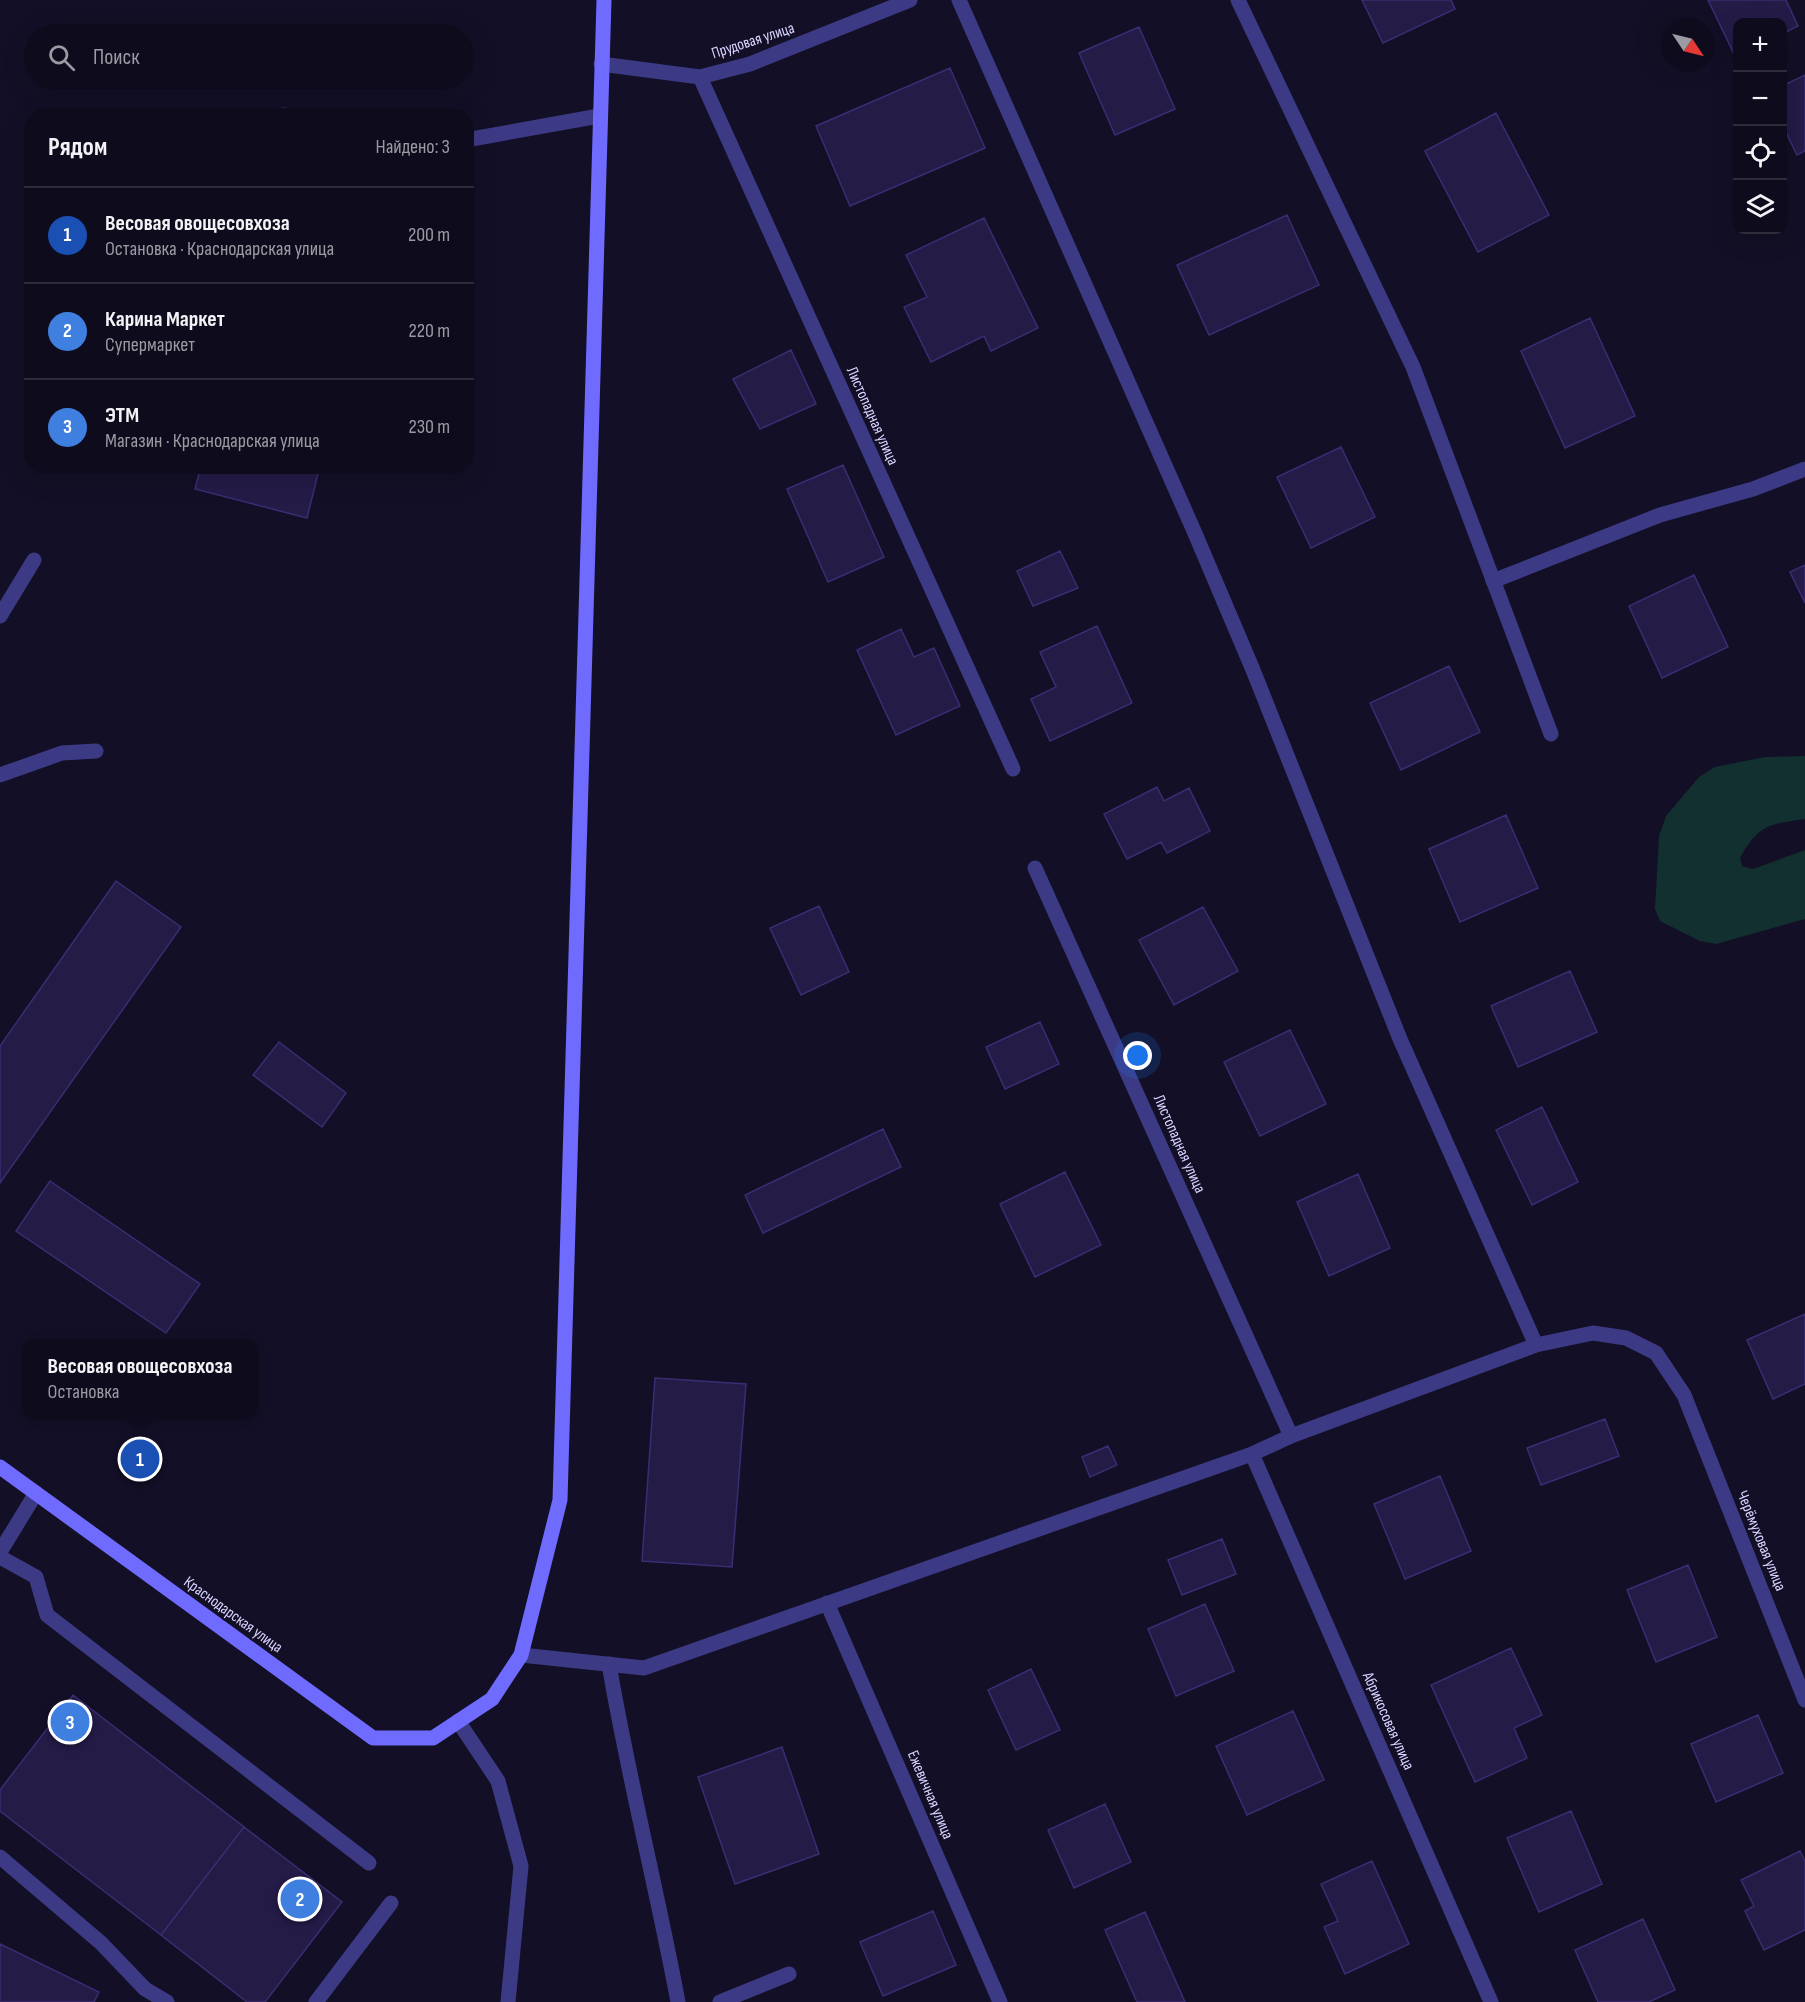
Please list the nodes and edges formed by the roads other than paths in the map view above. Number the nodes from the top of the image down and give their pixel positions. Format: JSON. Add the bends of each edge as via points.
{"nodes":[{"id":1,"x":604,"y":0,"type":"edge"},
{"id":2,"x":910,"y":0,"type":"edge"},
{"id":3,"x":959,"y":0,"type":"edge"},
{"id":4,"x":1238,"y":0,"type":"edge"},
{"id":5,"x":601,"y":64,"type":"junction"},
{"id":6,"x":700,"y":77,"type":"junction"},
{"id":7,"x":599,"y":116,"type":"junction"},
{"id":8,"x":474,"y":139,"type":"edge"},
{"id":9,"x":1805,"y":469,"type":"edge"},
{"id":10,"x":34,"y":560,"type":"dead end"},
{"id":11,"x":1493,"y":581,"type":"junction"},
{"id":12,"x":0,"y":615,"type":"edge"},
{"id":13,"x":1551,"y":734,"type":"dead end"},
{"id":14,"x":96,"y":751,"type":"dead end"},
{"id":15,"x":1013,"y":769,"type":"dead end"},
{"id":16,"x":0,"y":775,"type":"edge"},
{"id":17,"x":1035,"y":868,"type":"dead end"},
{"id":18,"x":1536,"y":1345,"type":"junction"},
{"id":19,"x":1291,"y":1436,"type":"junction"},
{"id":20,"x":1252,"y":1454,"type":"junction"},
{"id":21,"x":0,"y":1467,"type":"edge"},
{"id":22,"x":36,"y":1494,"type":"junction"},
{"id":23,"x":0,"y":1552,"type":"edge"},
{"id":24,"x":0,"y":1557,"type":"edge"},
{"id":25,"x":827,"y":1603,"type":"junction"},
{"id":26,"x":521,"y":1655,"type":"junction"},
{"id":27,"x":609,"y":1664,"type":"junction"},
{"id":28,"x":1805,"y":1700,"type":"edge"},
{"id":29,"x":458,"y":1721,"type":"junction"},
{"id":30,"x":0,"y":1857,"type":"edge"},
{"id":31,"x":369,"y":1863,"type":"dead end"},
{"id":32,"x":391,"y":1903,"type":"dead end"},
{"id":33,"x":789,"y":1974,"type":"dead end"},
{"id":34,"x":167,"y":2002,"type":"edge"},
{"id":35,"x":316,"y":2002,"type":"edge"},
{"id":36,"x":508,"y":2002,"type":"edge"},
{"id":37,"x":678,"y":2002,"type":"edge"},
{"id":38,"x":720,"y":2002,"type":"edge"},
{"id":39,"x":1000,"y":2002,"type":"edge"},
{"id":40,"x":1491,"y":2002,"type":"edge"}],
"edges":[{"from":1,"to":5,"type":"street","name":"Краснодарская улица"},
{"from":2,"to":6,"type":"street","name":"Прудовая улица","via":[[750,64]]},
{"from":3,"to":18,"type":"street","via":[[1217,584],[1400,1039]]},
{"from":4,"to":11,"type":"street","via":[[1413,367]]},
{"from":5,"to":6,"type":"street","name":"Прудовая улица"},
{"from":5,"to":7,"type":"street","name":"Краснодарская улица"},
{"from":6,"to":15,"type":"street","name":"Листопадная улица"},
{"from":7,"to":8,"type":"street"},
{"from":7,"to":26,"type":"street","name":"Краснодарская улица","via":[[560,1500]]},
{"from":9,"to":11,"type":"street","via":[[1753,489],[1660,515]]},
{"from":10,"to":12,"type":"street"},
{"from":11,"to":13,"type":"street"},
{"from":14,"to":16,"type":"street","via":[[62,753]]},
{"from":17,"to":19,"type":"street","name":"Листопадная улица"},
{"from":18,"to":19,"type":"street","name":"Черёмуховая улица"},
{"from":18,"to":28,"type":"street","name":"Черёмуховая улица","via":[[1593,1333],[1626,1338],[1656,1353],[1684,1395]]},
{"from":19,"to":20,"type":"street","name":"Черёмуховая улица"},
{"from":20,"to":25,"type":"street","name":"Черёмуховая улица"},
{"from":20,"to":40,"type":"street","name":"Абрикосовая улица"},
{"from":21,"to":22,"type":"street","name":"Краснодарская улица"},
{"from":22,"to":23,"type":"street"},
{"from":22,"to":29,"type":"street","name":"Краснодарская улица","via":[[373,1738],[434,1738]]},
{"from":24,"to":31,"type":"street","via":[[36,1577],[47,1615]]},
{"from":25,"to":27,"type":"street","name":"Черёмуховая улица","via":[[644,1668]]},
{"from":25,"to":39,"type":"street","name":"Ежевичная улица"},
{"from":26,"to":27,"type":"street","name":"Черёмуховая улица"},
{"from":26,"to":29,"type":"street","name":"Краснодарская улица","via":[[492,1699]]},
{"from":27,"to":37,"type":"street"},
{"from":29,"to":36,"type":"street","via":[[498,1781],[521,1866]]},
{"from":30,"to":34,"type":"street","via":[[101,1943],[145,1989]]},
{"from":32,"to":35,"type":"street"},
{"from":33,"to":38,"type":"street"}]}
